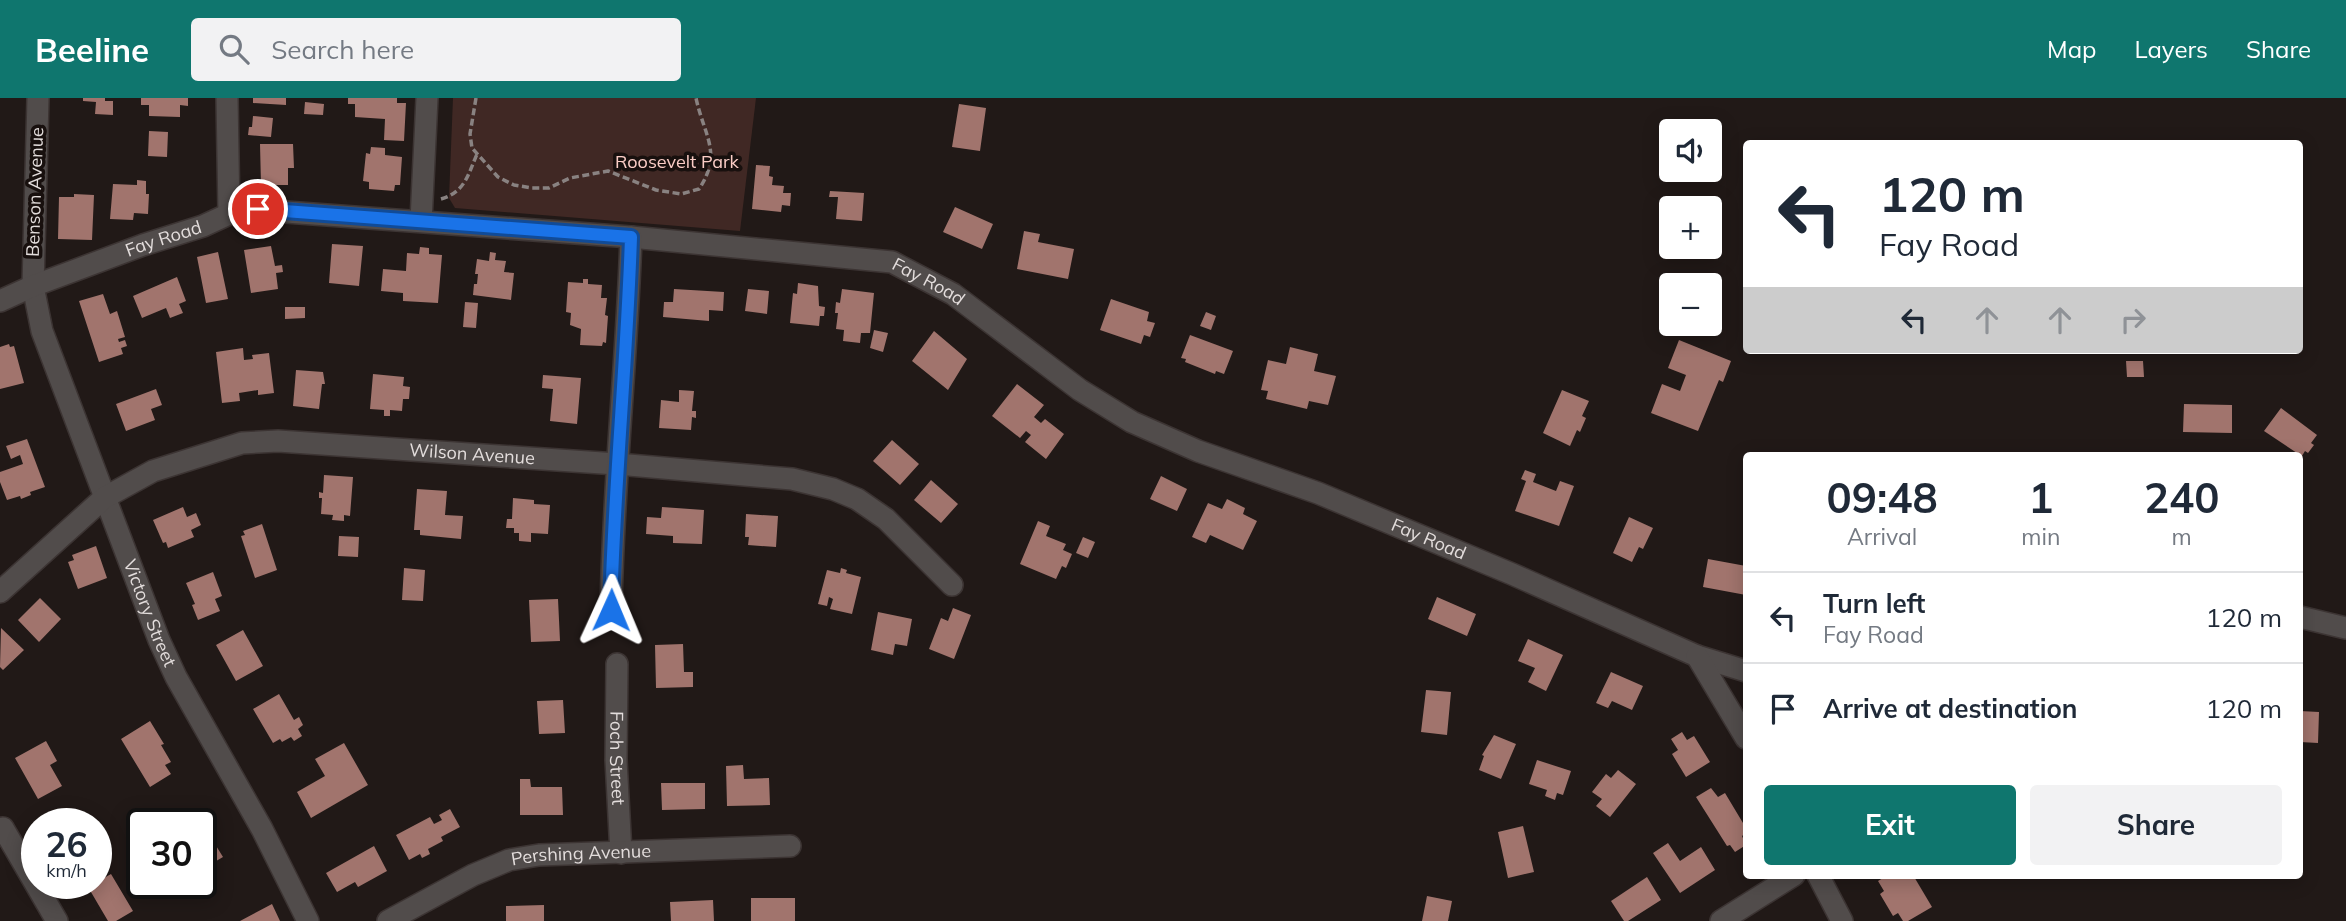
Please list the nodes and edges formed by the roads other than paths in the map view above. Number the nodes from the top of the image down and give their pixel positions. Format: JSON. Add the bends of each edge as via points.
{"nodes":[{"id":1,"x":38,"y":98,"type":"edge"},
{"id":2,"x":227,"y":98,"type":"edge"},
{"id":3,"x":427,"y":98,"type":"edge"},
{"id":4,"x":422,"y":211,"type":"junction"},
{"id":5,"x":229,"y":214,"type":"junction"},
{"id":6,"x":631,"y":237,"type":"junction"},
{"id":7,"x":33,"y":286,"type":"junction"},
{"id":8,"x":0,"y":300,"type":"edge"},
{"id":9,"x":617,"y":464,"type":"junction"},
{"id":10,"x":104,"y":498,"type":"junction"},
{"id":11,"x":952,"y":585,"type":"dead end"},
{"id":12,"x":0,"y":592,"type":"edge"},
{"id":13,"x":611,"y":610,"type":"dead end"},
{"id":14,"x":2303,"y":618,"type":"edge"},
{"id":15,"x":2346,"y":628,"type":"edge"},
{"id":16,"x":1697,"y":656,"type":"junction"},
{"id":17,"x":617,"y":664,"type":"dead end"},
{"id":18,"x":1743,"y":669,"type":"edge"},
{"id":19,"x":1743,"y":733,"type":"edge"},
{"id":20,"x":3,"y":828,"type":"dead end"},
{"id":21,"x":790,"y":846,"type":"dead end"},
{"id":22,"x":621,"y":853,"type":"junction"},
{"id":23,"x":1788,"y":879,"type":"edge"},
{"id":24,"x":1820,"y":879,"type":"edge"},
{"id":25,"x":57,"y":921,"type":"edge"},
{"id":26,"x":308,"y":921,"type":"edge"},
{"id":27,"x":388,"y":921,"type":"edge"},
{"id":28,"x":1721,"y":921,"type":"edge"},
{"id":29,"x":1842,"y":921,"type":"edge"}],
"edges":[{"from":1,"to":7,"type":"street","name":"Benson Avenue"},
{"from":2,"to":5,"type":"street"},
{"from":3,"to":4,"type":"street"},
{"from":4,"to":5,"type":"street","name":"Fay Road","via":[[258,209]]},
{"from":4,"to":6,"type":"street","name":"Fay Road"},
{"from":5,"to":7,"type":"street","name":"Fay Road"},
{"from":6,"to":9,"type":"street"},
{"from":6,"to":16,"type":"street","name":"Fay Road","via":[[892,262],[953,293],[1080,390],[1132,422],[1198,451],[1318,493]]},
{"from":7,"to":8,"type":"street","name":"Fay Road"},
{"from":7,"to":10,"type":"street","name":"Victory Street","via":[[42,331]]},
{"from":9,"to":10,"type":"street","name":"Wilson Avenue","via":[[315,443],[242,443],[153,471]]},
{"from":9,"to":11,"type":"street","name":"Wilson Avenue","via":[[792,479],[833,489],[886,519]]},
{"from":9,"to":13,"type":"street"},
{"from":10,"to":12,"type":"street","name":"Wilson Avenue"},
{"from":10,"to":26,"type":"street","name":"Victory Street","via":[[176,677]]},
{"from":14,"to":15,"type":"street"},
{"from":16,"to":18,"type":"street","name":"Fay Road"},
{"from":16,"to":19,"type":"street"},
{"from":17,"to":22,"type":"street","name":"Foch Street"},
{"from":20,"to":25,"type":"street"},
{"from":21,"to":22,"type":"street","name":"Pershing Avenue"},
{"from":22,"to":27,"type":"street","name":"Pershing Avenue","via":[[509,860]]},
{"from":23,"to":28,"type":"street"},
{"from":24,"to":29,"type":"street"}]}
